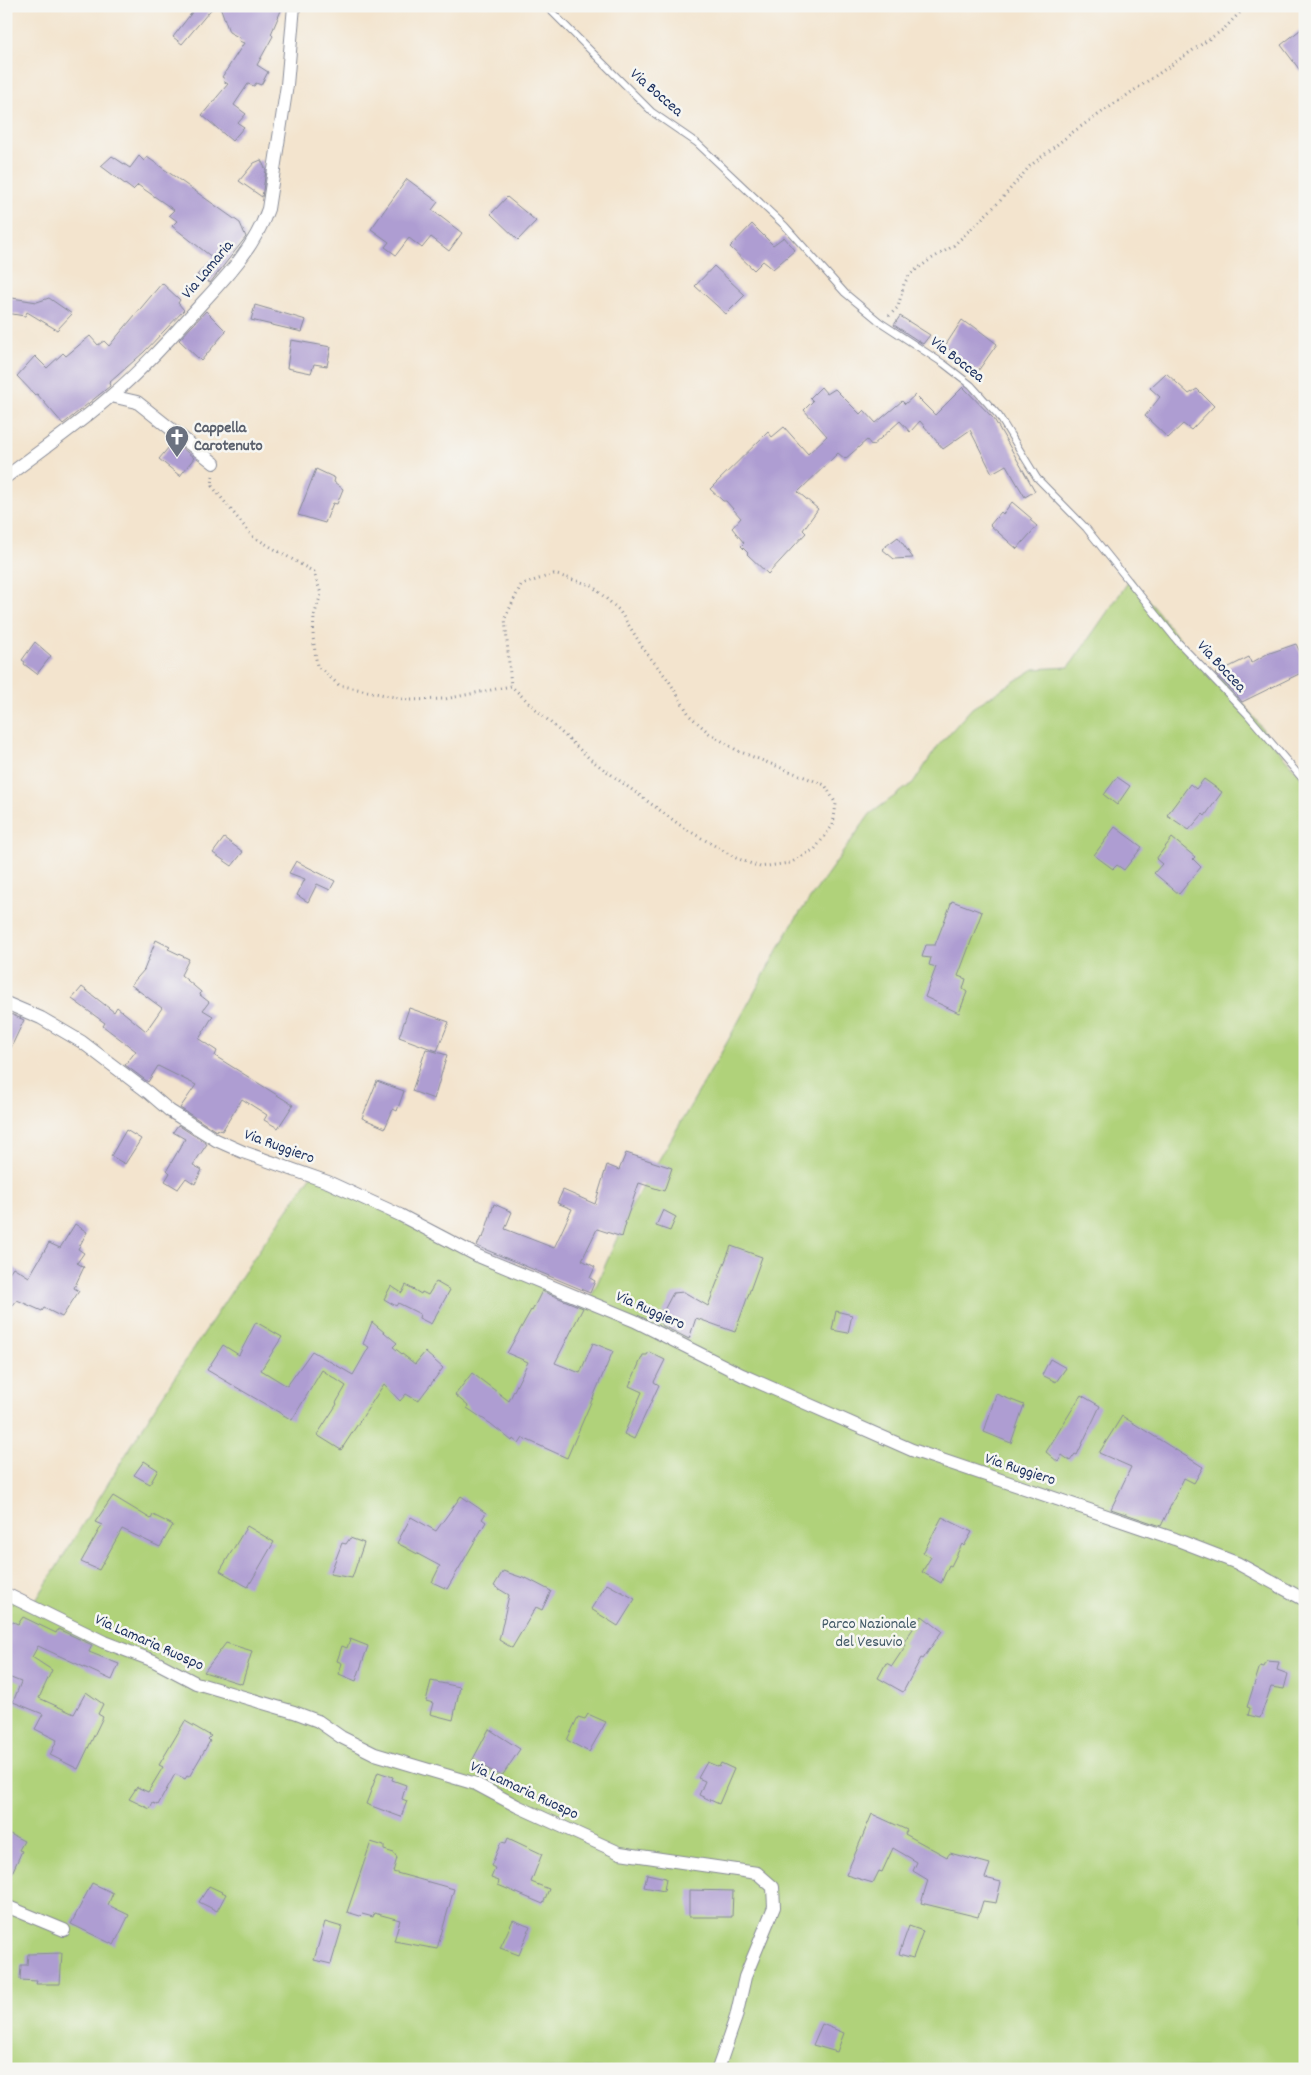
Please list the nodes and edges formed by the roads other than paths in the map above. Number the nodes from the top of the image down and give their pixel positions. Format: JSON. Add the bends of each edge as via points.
{"nodes":[{"id":1,"x":294,"y":6,"type":"edge"},
{"id":2,"x":546,"y":6,"type":"edge"},
{"id":3,"x":111,"y":396,"type":"junction"},
{"id":4,"x":214,"y":462,"type":"road end"},
{"id":5,"x":6,"y":477,"type":"edge"},
{"id":6,"x":1305,"y":782,"type":"edge"},
{"id":7,"x":6,"y":1003,"type":"edge"},
{"id":8,"x":6,"y":1594,"type":"edge"},
{"id":9,"x":1305,"y":1600,"type":"edge"},
{"id":10,"x":6,"y":1906,"type":"edge"},
{"id":11,"x":64,"y":1930,"type":"dead end"},
{"id":12,"x":718,"y":2069,"type":"edge"}],
"edges":[{"from":1,"to":3,"type":"street","name":"Via Lamaria","via":[[287,85],[268,209],[262,226],[236,266],[150,361]]},
{"from":2,"to":6,"type":"lane","name":"Via Boccea","via":[[652,112],[697,143],[785,226],[845,293],[880,322],[971,385],[999,416],[1037,478],[1086,528],[1178,642],[1247,714]]},
{"from":3,"to":4,"type":"street","via":[[137,402]]},
{"from":3,"to":5,"type":"street","name":"Via Lamaria"},
{"from":7,"to":9,"type":"street","name":"Via Ruggiero","via":[[41,1018],[82,1042],[170,1111],[216,1140],[328,1182],[478,1256],[635,1321],[742,1375],[912,1450],[1237,1562]]},
{"from":8,"to":12,"type":"street","name":"Via Lamaria Ruospo","via":[[196,1682],[318,1721],[341,1738],[375,1754],[476,1784],[620,1853],[757,1873],[773,1887],[774,1907],[745,1977],[736,2017]]},
{"from":10,"to":11,"type":"street"}]}
